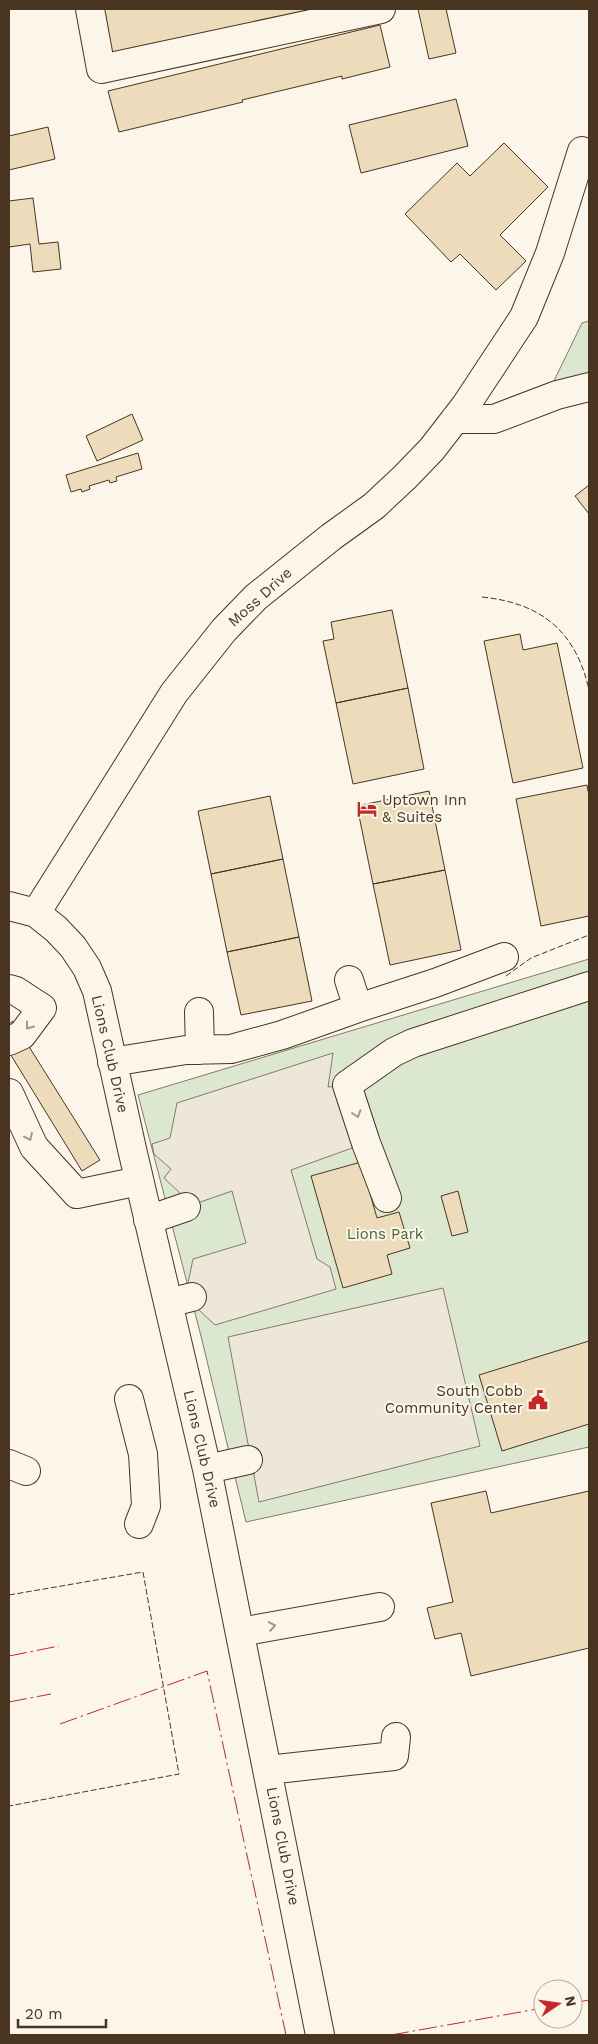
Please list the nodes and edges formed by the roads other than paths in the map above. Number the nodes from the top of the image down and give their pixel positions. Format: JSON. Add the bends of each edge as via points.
{"nodes":[{"id":1,"x":90,"y":9,"type":"edge"},
{"id":2,"x":381,"y":9,"type":"edge"},
{"id":3,"x":582,"y":152,"type":"dead end"},
{"id":4,"x":589,"y":386,"type":"edge"},
{"id":5,"x":455,"y":419,"type":"junction"},
{"id":6,"x":9,"y":906,"type":"edge"},
{"id":7,"x":36,"y":913,"type":"junction"},
{"id":8,"x":504,"y":957,"type":"dead end"},
{"id":9,"x":349,"y":980,"type":"dead end"},
{"id":10,"x":589,"y":986,"type":"edge"},
{"id":11,"x":9,"y":989,"type":"edge"},
{"id":12,"x":358,"y":1008,"type":"junction"},
{"id":13,"x":199,"y":1012,"type":"dead end"},
{"id":14,"x":9,"y":1041,"type":"edge"},
{"id":15,"x":200,"y":1050,"type":"junction"},
{"id":16,"x":112,"y":1062,"type":"junction"},
{"id":17,"x":9,"y":1093,"type":"edge"},
{"id":18,"x":139,"y":1181,"type":"junction"},
{"id":19,"x":387,"y":1198,"type":"dead end"},
{"id":20,"x":186,"y":1208,"type":"dead end"},
{"id":21,"x":148,"y":1220,"type":"junction"},
{"id":22,"x":129,"y":1399,"type":"dead end"},
{"id":23,"x":248,"y":1460,"type":"dead end"},
{"id":24,"x":207,"y":1469,"type":"junction"},
{"id":25,"x":139,"y":1524,"type":"dead end"},
{"id":26,"x":380,"y":1607,"type":"dead end"},
{"id":27,"x":240,"y":1632,"type":"junction"},
{"id":28,"x":396,"y":1736,"type":"dead end"},
{"id":29,"x":268,"y":1770,"type":"junction"},
{"id":30,"x":320,"y":2035,"type":"edge"}],
"edges":[{"from":1,"to":2,"type":"street","via":[[101,69]]},
{"from":3,"to":5,"type":"street","name":"Moss Drive","via":[[550,253],[524,317]]},
{"from":4,"to":5,"type":"street","via":[[494,419]]},
{"from":5,"to":7,"type":"street","name":"Moss Drive","via":[[406,477],[256,598],[224,630],[174,693]]},
{"from":6,"to":7,"type":"street","name":"Lions Club Drive"},
{"from":7,"to":16,"type":"street","name":"Lions Club Drive","via":[[73,947],[87,968],[97,991]]},
{"from":8,"to":12,"type":"street"},
{"from":9,"to":12,"type":"street"},
{"from":10,"to":19,"type":"street","one_way":true,"via":[[413,1042],[347,1085]]},
{"from":11,"to":14,"type":"street","one_way":true,"via":[[42,1008],[22,1035]]},
{"from":12,"to":15,"type":"street","via":[[231,1049]]},
{"from":13,"to":15,"type":"street"},
{"from":15,"to":16,"type":"street"},
{"from":16,"to":18,"type":"street","name":"Lions Club Drive","via":[[142,1146]]},
{"from":17,"to":18,"type":"street","one_way":true,"via":[[34,1147],[77,1194]]},
{"from":18,"to":21,"type":"street","name":"Lions Club Drive"},
{"from":20,"to":21,"type":"street"},
{"from":21,"to":24,"type":"street","name":"Lions Club Drive","via":[[180,1300]]},
{"from":22,"to":25,"type":"street","via":[[143,1454],[146,1506]]},
{"from":23,"to":24,"type":"street"},
{"from":24,"to":27,"type":"street","name":"Lions Club Drive"},
{"from":27,"to":26,"type":"street","one_way":true},
{"from":27,"to":29,"type":"street","name":"Lions Club Drive"},
{"from":28,"to":29,"type":"street","via":[[394,1756]]},
{"from":29,"to":30,"type":"street","name":"Lions Club Drive"}]}
